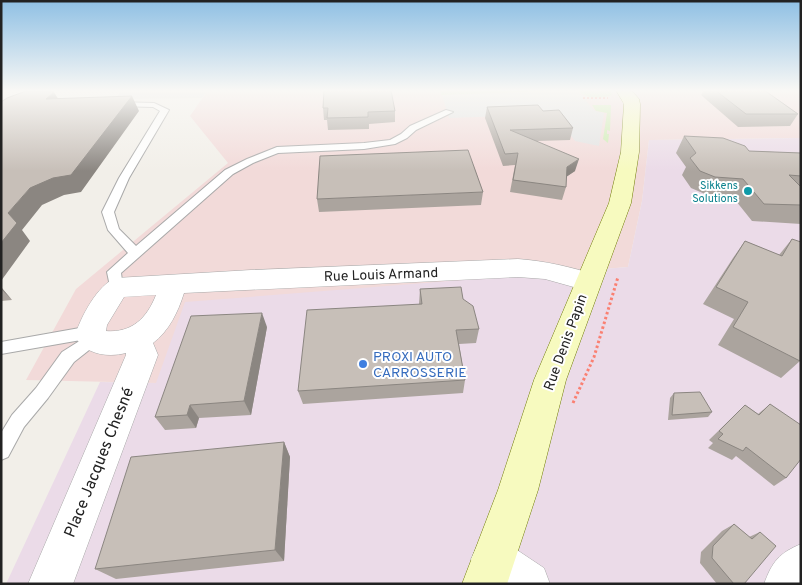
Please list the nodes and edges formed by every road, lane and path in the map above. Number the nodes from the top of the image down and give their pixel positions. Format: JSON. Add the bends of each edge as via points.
{"nodes":[{"id":1,"x":161,"y":117,"type":"edge"},
{"id":2,"x":438,"y":117,"type":"edge"},
{"id":3,"x":630,"y":117,"type":"edge"},
{"id":4,"x":136,"y":252,"type":"junction"},
{"id":5,"x":588,"y":282,"type":"junction"},
{"id":6,"x":173,"y":284,"type":"junction"},
{"id":7,"x":116,"y":288,"type":"junction"},
{"id":8,"x":92,"y":335,"type":"junction"},
{"id":9,"x":136,"y":340,"type":"junction"},
{"id":10,"x":1,"y":348,"type":"edge"},
{"id":11,"x":1,"y":452,"type":"edge"},
{"id":12,"x":801,"y":566,"type":"edge"},
{"id":13,"x":489,"y":572,"type":"edge"},
{"id":14,"x":50,"y":584,"type":"edge"},
{"id":15,"x":528,"y":584,"type":"edge"},
{"id":16,"x":786,"y":584,"type":"edge"}],
"edges":[{"from":1,"to":4,"type":"lane","via":[[110,204],[108,213],[112,227]]},
{"from":2,"to":4,"type":"lane","via":[[392,142],[277,150],[250,161],[228,172]]},
{"from":3,"to":5,"type":"street","name":"Rue Denis Papin","via":[[632,133],[620,203]]},
{"from":4,"to":7,"type":"lane","via":[[114,272]]},
{"from":5,"to":6,"type":"street","name":"Rue Louis Armand","via":[[546,270],[518,268]]},
{"from":5,"to":13,"type":"street","name":"Rue Denis Papin","via":[[550,380],[518,490]]},
{"from":6,"to":7,"type":"street"},
{"from":6,"to":9,"type":"street","via":[[167,305],[151,330]]},
{"from":7,"to":8,"type":"street","via":[[93,324]]},
{"from":8,"to":9,"type":"street","via":[[112,344]]},
{"from":8,"to":10,"type":"lane"},
{"from":8,"to":11,"type":"lane","via":[[68,357],[18,421]]},
{"from":9,"to":14,"type":"street","name":"Place Jacques Chesné","via":[[142,355]]},
{"from":12,"to":16,"type":"street"},
{"from":13,"to":15,"type":"street"}]}
